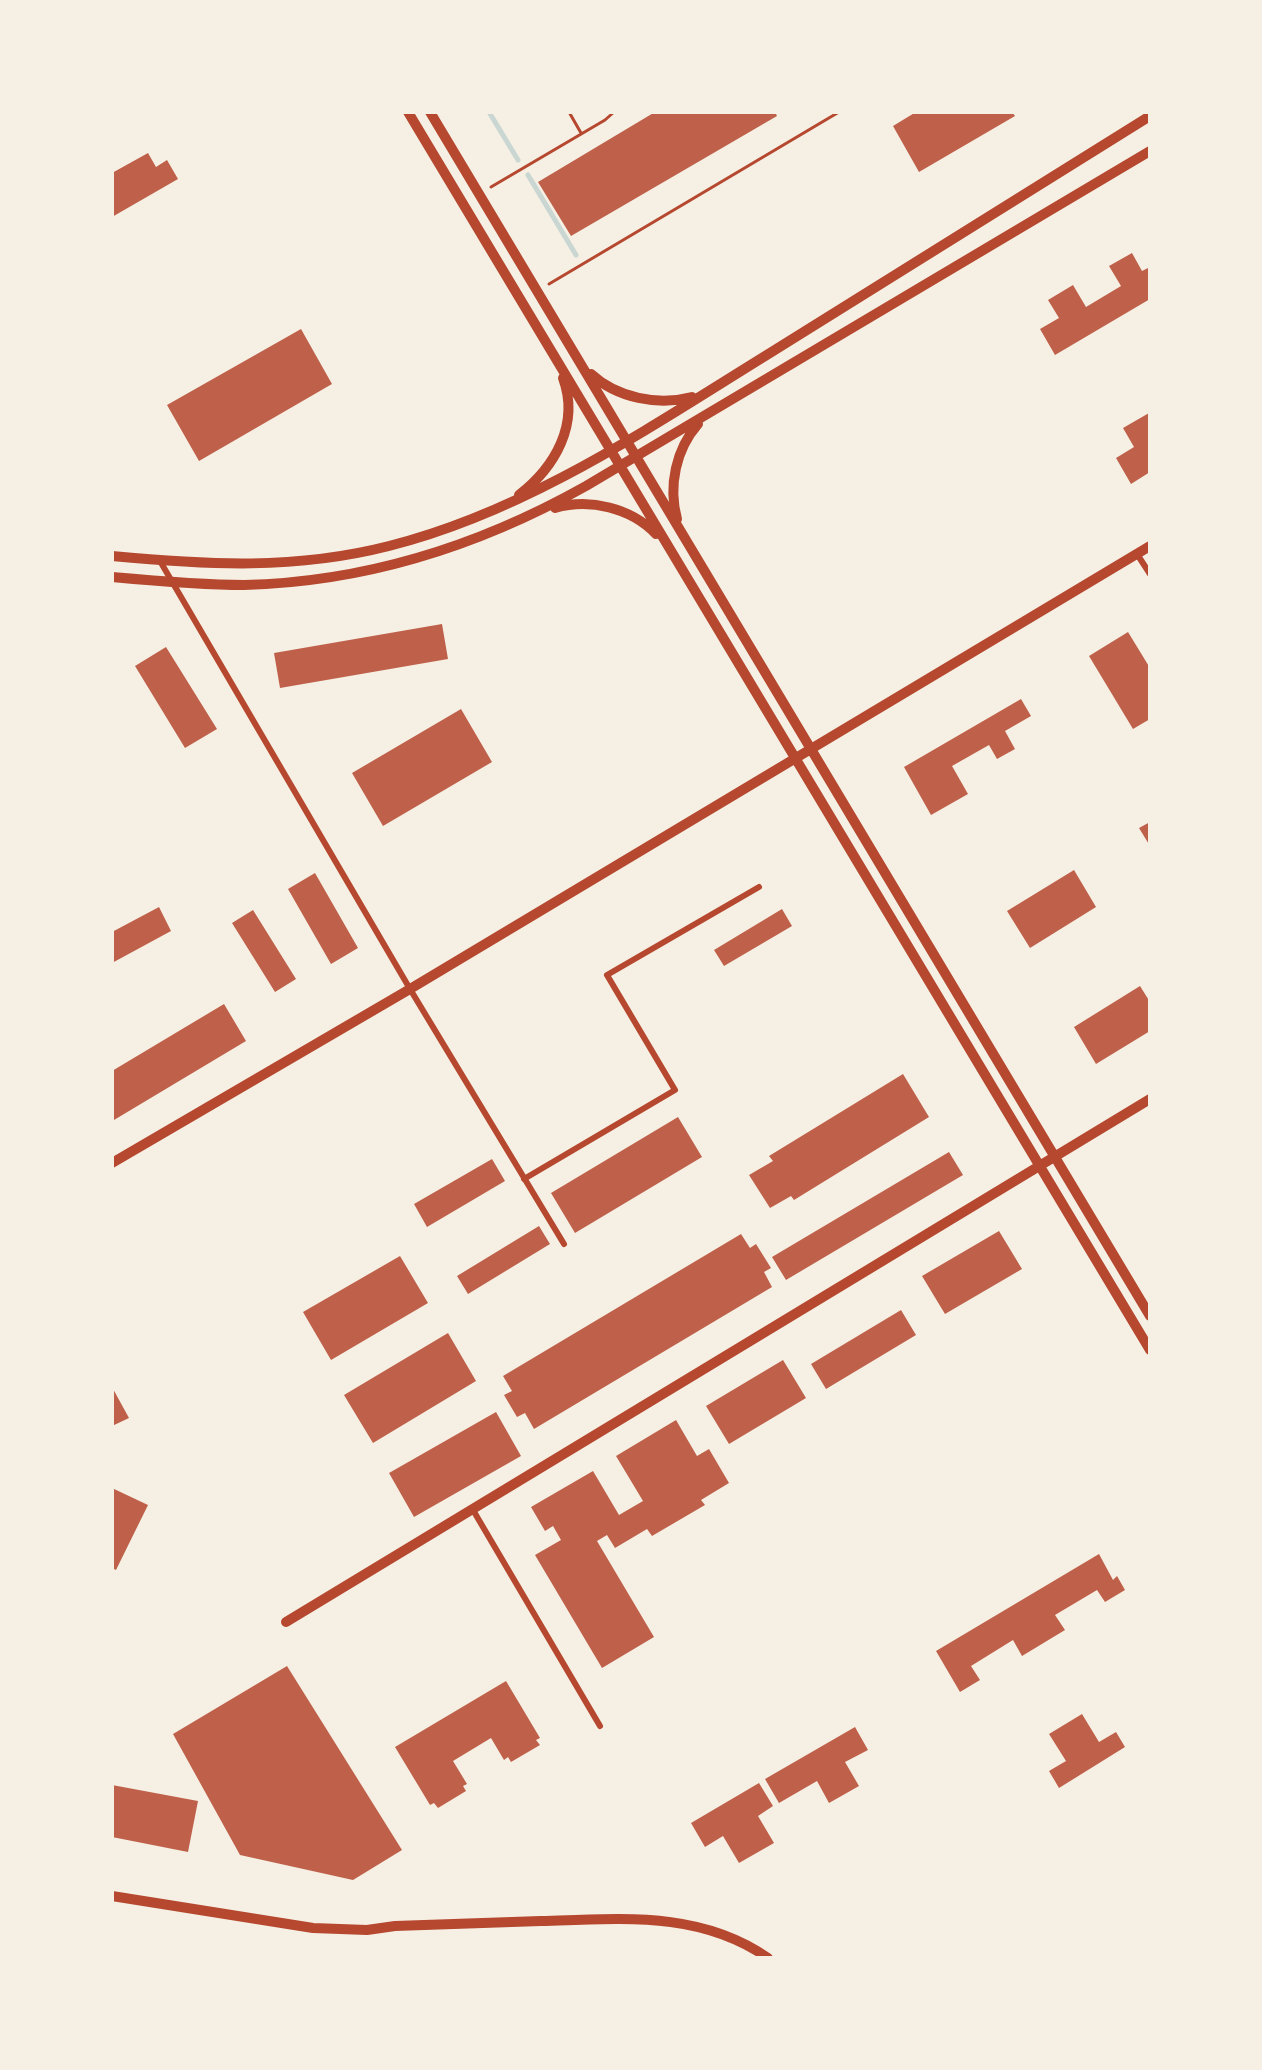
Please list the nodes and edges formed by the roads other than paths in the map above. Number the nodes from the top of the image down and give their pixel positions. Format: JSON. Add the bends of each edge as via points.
{"nodes":[{"id":1,"x":408,"y":112,"type":"edge"},
{"id":2,"x":430,"y":112,"type":"edge"},
{"id":3,"x":1149,"y":116,"type":"edge"},
{"id":4,"x":1149,"y":152,"type":"edge"},
{"id":5,"x":555,"y":358,"type":"junction"},
{"id":6,"x":580,"y":363,"type":"junction"},
{"id":7,"x":714,"y":388,"type":"junction"},
{"id":8,"x":709,"y":413,"type":"junction"},
{"id":9,"x":626,"y":440,"type":"junction"},
{"id":10,"x":610,"y":450,"type":"junction"},
{"id":11,"x":636,"y":457,"type":"junction"},
{"id":12,"x":620,"y":466,"type":"junction"},
{"id":13,"x":497,"y":509,"type":"junction"},
{"id":14,"x":534,"y":514,"type":"junction"},
{"id":15,"x":681,"y":530,"type":"junction"},
{"id":16,"x":1149,"y":546,"type":"edge"},
{"id":17,"x":673,"y":554,"type":"junction"},
{"id":18,"x":1137,"y":554,"type":"junction"},
{"id":19,"x":112,"y":556,"type":"edge"},
{"id":20,"x":160,"y":561,"type":"junction"},
{"id":21,"x":1149,"y":574,"type":"edge"},
{"id":22,"x":112,"y":577,"type":"edge"},
{"id":23,"x":173,"y":582,"type":"junction"},
{"id":24,"x":812,"y":749,"type":"junction"},
{"id":25,"x":796,"y":758,"type":"junction"},
{"id":26,"x":759,"y":886,"type":"dead end"},
{"id":27,"x":410,"y":988,"type":"junction"},
{"id":28,"x":1149,"y":1099,"type":"edge"},
{"id":29,"x":1056,"y":1157,"type":"junction"},
{"id":30,"x":112,"y":1163,"type":"edge"},
{"id":31,"x":1040,"y":1167,"type":"junction"},
{"id":32,"x":524,"y":1179,"type":"junction"},
{"id":33,"x":564,"y":1244,"type":"dead end"},
{"id":34,"x":1149,"y":1316,"type":"edge"},
{"id":35,"x":1149,"y":1350,"type":"edge"},
{"id":36,"x":473,"y":1510,"type":"junction"},
{"id":37,"x":286,"y":1622,"type":"dead end"},
{"id":38,"x":600,"y":1726,"type":"dead end"},
{"id":39,"x":112,"y":1896,"type":"edge"},
{"id":40,"x":768,"y":1958,"type":"edge"}],
"edges":[{"from":1,"to":5,"type":"street"},
{"from":2,"to":6,"type":"street"},
{"from":3,"to":7,"type":"street"},
{"from":4,"to":8,"type":"street"},
{"from":5,"to":10,"type":"street"},
{"from":5,"to":13,"type":"street","via":[[565,383],[568,408],[560,448],[535,481]]},
{"from":6,"to":7,"type":"street","via":[[606,386],[639,398],[676,400]]},
{"from":6,"to":9,"type":"street"},
{"from":7,"to":9,"type":"street"},
{"from":8,"to":11,"type":"street"},
{"from":8,"to":15,"type":"street","via":[[691,431],[676,467],[674,504]]},
{"from":9,"to":10,"type":"street"},
{"from":9,"to":11,"type":"street"},
{"from":10,"to":12,"type":"street"},
{"from":10,"to":13,"type":"street"},
{"from":11,"to":12,"type":"street"},
{"from":11,"to":15,"type":"street"},
{"from":12,"to":14,"type":"street"},
{"from":12,"to":17,"type":"street"},
{"from":13,"to":20,"type":"street","via":[[437,533],[344,556],[260,565]]},
{"from":14,"to":17,"type":"street","via":[[572,505],[620,510],[641,520]]},
{"from":14,"to":23,"type":"street","via":[[440,552],[363,572],[263,584]]},
{"from":15,"to":24,"type":"street"},
{"from":16,"to":18,"type":"street"},
{"from":17,"to":25,"type":"street"},
{"from":18,"to":21,"type":"street"},
{"from":18,"to":24,"type":"street"},
{"from":19,"to":20,"type":"street"},
{"from":20,"to":23,"type":"street"},
{"from":22,"to":23,"type":"street"},
{"from":23,"to":27,"type":"street"},
{"from":24,"to":25,"type":"street"},
{"from":24,"to":29,"type":"street"},
{"from":25,"to":27,"type":"street"},
{"from":25,"to":31,"type":"street"},
{"from":26,"to":32,"type":"street","via":[[607,975],[675,1090]]},
{"from":27,"to":30,"type":"street"},
{"from":27,"to":32,"type":"street"},
{"from":28,"to":29,"type":"street"},
{"from":29,"to":31,"type":"street"},
{"from":29,"to":34,"type":"street"},
{"from":31,"to":35,"type":"street"},
{"from":31,"to":36,"type":"street"},
{"from":32,"to":33,"type":"street"},
{"from":36,"to":37,"type":"street"},
{"from":36,"to":38,"type":"street"},
{"from":39,"to":40,"type":"street","via":[[313,1928],[368,1930],[395,1926],[665,1920],[699,1926]]}]}
